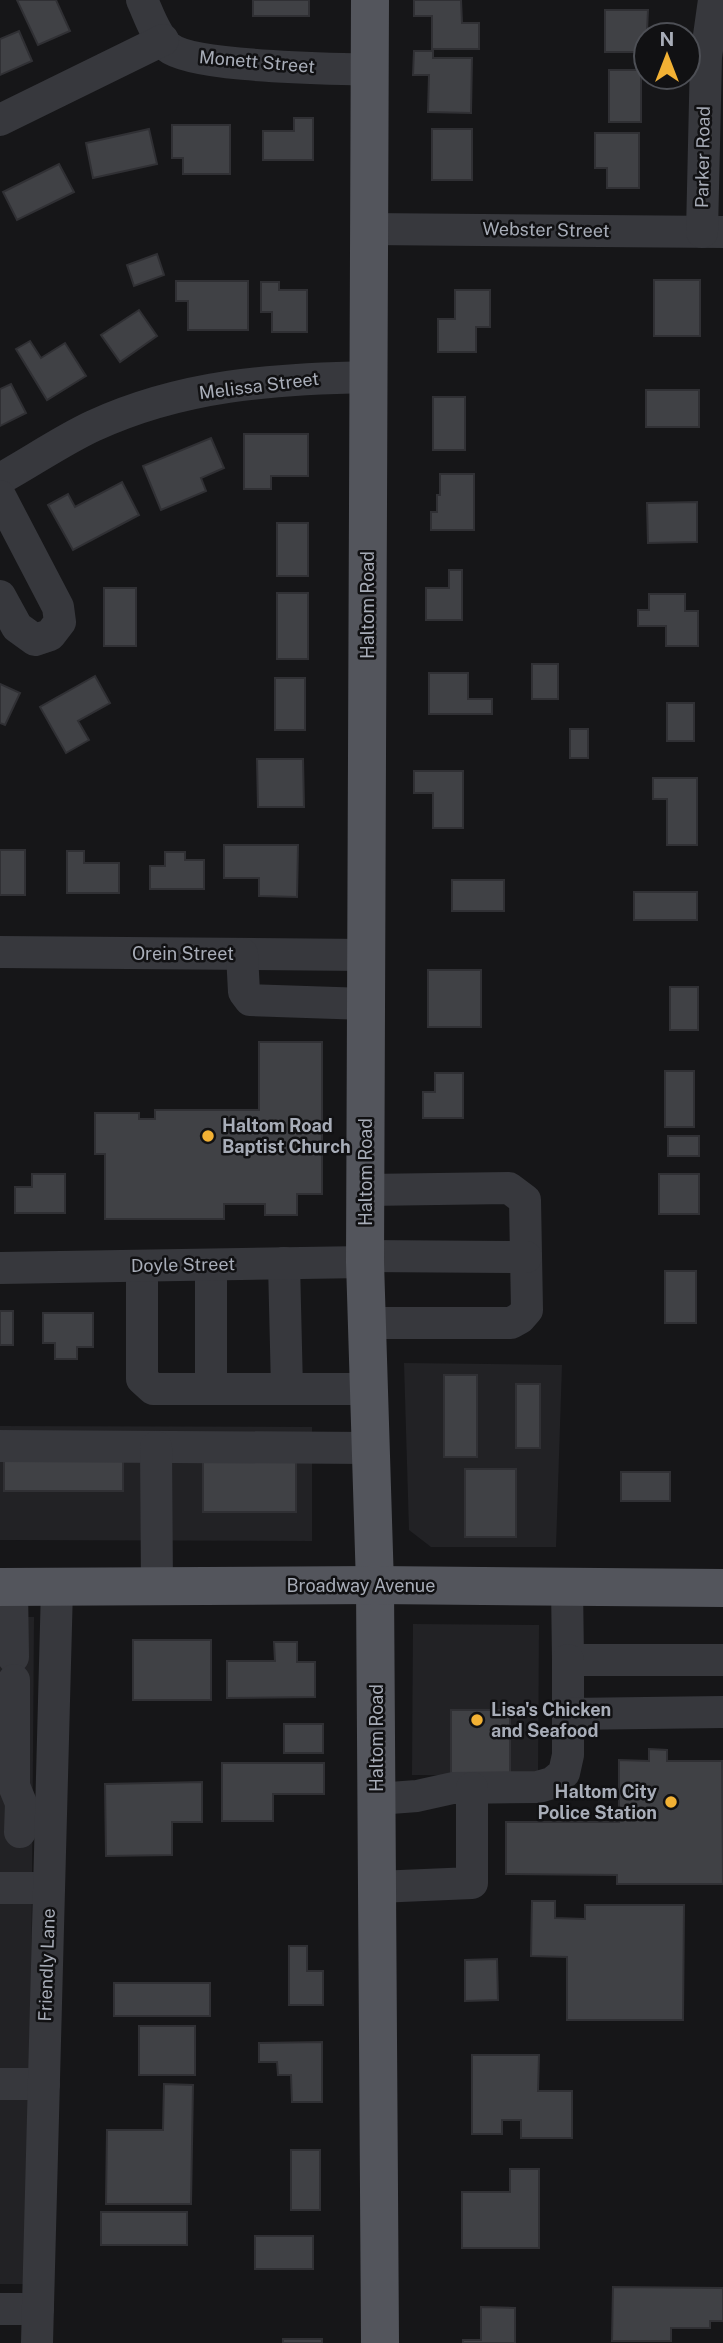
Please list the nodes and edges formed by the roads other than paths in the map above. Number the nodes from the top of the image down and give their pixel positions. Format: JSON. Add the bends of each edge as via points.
{"nodes":[{"id":1,"x":142,"y":0,"type":"edge"},
{"id":2,"x":370,"y":0,"type":"edge"},
{"id":3,"x":714,"y":0,"type":"edge"},
{"id":4,"x":163,"y":40,"type":"junction"},
{"id":5,"x":370,"y":69,"type":"junction"},
{"id":6,"x":0,"y":120,"type":"edge"},
{"id":7,"x":369,"y":229,"type":"junction"},
{"id":8,"x":712,"y":232,"type":"edge"},
{"id":9,"x":369,"y":377,"type":"junction"},
{"id":10,"x":0,"y":479,"type":"edge"},
{"id":11,"x":0,"y":496,"type":"edge"},
{"id":12,"x":0,"y":596,"type":"edge"},
{"id":13,"x":0,"y":952,"type":"edge"},
{"id":14,"x":242,"y":954,"type":"junction"},
{"id":15,"x":366,"y":955,"type":"junction"},
{"id":16,"x":366,"y":1004,"type":"junction"},
{"id":17,"x":366,"y":1189,"type":"junction"},
{"id":18,"x":526,"y":1257,"type":"junction"},
{"id":19,"x":365,"y":1259,"type":"junction"},
{"id":20,"x":284,"y":1263,"type":"junction"},
{"id":21,"x":211,"y":1265,"type":"junction"},
{"id":22,"x":142,"y":1266,"type":"junction"},
{"id":23,"x":0,"y":1268,"type":"edge"},
{"id":24,"x":367,"y":1323,"type":"junction"},
{"id":25,"x":211,"y":1389,"type":"junction"},
{"id":26,"x":287,"y":1389,"type":"junction"},
{"id":27,"x":369,"y":1389,"type":"junction"},
{"id":28,"x":0,"y":1446,"type":"edge"},
{"id":29,"x":156,"y":1447,"type":"junction"},
{"id":30,"x":371,"y":1448,"type":"junction"},
{"id":31,"x":375,"y":1585,"type":"junction"},
{"id":32,"x":567,"y":1586,"type":"junction"},
{"id":33,"x":6,"y":1587,"type":"edge"},
{"id":34,"x":157,"y":1587,"type":"junction"},
{"id":35,"x":57,"y":1588,"type":"junction"},
{"id":36,"x":723,"y":1588,"type":"edge"},
{"id":37,"x":568,"y":1660,"type":"junction"},
{"id":38,"x":723,"y":1660,"type":"edge"},
{"id":39,"x":723,"y":1712,"type":"edge"},
{"id":40,"x":568,"y":1714,"type":"junction"},
{"id":41,"x":472,"y":1788,"type":"junction"},
{"id":42,"x":377,"y":1799,"type":"junction"},
{"id":43,"x":24,"y":1832,"type":"edge"},
{"id":44,"x":377,"y":1887,"type":"junction"},
{"id":45,"x":0,"y":1888,"type":"edge"},
{"id":46,"x":49,"y":1888,"type":"junction"},
{"id":47,"x":0,"y":2084,"type":"edge"},
{"id":48,"x":44,"y":2084,"type":"junction"},
{"id":49,"x":0,"y":2309,"type":"edge"},
{"id":50,"x":38,"y":2309,"type":"junction"},
{"id":51,"x":37,"y":2343,"type":"edge"},
{"id":52,"x":380,"y":2343,"type":"edge"}],
"edges":[{"from":1,"to":4,"type":"street"},
{"from":2,"to":5,"type":"main road","name":"Haltom Road"},
{"from":3,"to":8,"type":"street","name":"Parker Road","via":[[706,57]]},
{"from":4,"to":5,"type":"street","name":"Monett Street","via":[[181,54],[244,64]]},
{"from":4,"to":6,"type":"street"},
{"from":5,"to":7,"type":"main road","name":"Haltom Road"},
{"from":7,"to":8,"type":"street","name":"Webster Street"},
{"from":7,"to":9,"type":"main road","name":"Haltom Road"},
{"from":9,"to":10,"type":"street","name":"Melissa Street","via":[[214,387],[161,401],[93,426]]},
{"from":9,"to":15,"type":"main road","name":"Haltom Road"},
{"from":11,"to":12,"type":"street","via":[[58,607],[60,622],[50,635],[35,640],[17,627]]},
{"from":13,"to":14,"type":"street","name":"Orein Street"},
{"from":14,"to":15,"type":"street","name":"Orein Street"},
{"from":14,"to":16,"type":"street","via":[[244,992],[250,1000]]},
{"from":15,"to":16,"type":"main road","name":"Haltom Road"},
{"from":16,"to":17,"type":"main road","name":"Haltom Road"},
{"from":17,"to":18,"type":"street","via":[[509,1188],[525,1200]]},
{"from":17,"to":19,"type":"main road","name":"Haltom Road"},
{"from":18,"to":19,"type":"street","name":"Doyle Street"},
{"from":18,"to":24,"type":"street","via":[[527,1310],[511,1323]]},
{"from":19,"to":20,"type":"street","name":"Doyle Street"},
{"from":19,"to":24,"type":"main road","name":"Haltom Road"},
{"from":20,"to":21,"type":"street","name":"Doyle Street"},
{"from":20,"to":26,"type":"street"},
{"from":21,"to":22,"type":"street","name":"Doyle Street"},
{"from":21,"to":25,"type":"street"},
{"from":22,"to":23,"type":"street","name":"Doyle Street"},
{"from":22,"to":25,"type":"street","via":[[142,1379],[153,1389]]},
{"from":24,"to":27,"type":"main road","name":"Haltom Road"},
{"from":25,"to":26,"type":"street"},
{"from":26,"to":27,"type":"street"},
{"from":27,"to":30,"type":"main road","name":"Haltom Road"},
{"from":28,"to":29,"type":"street"},
{"from":29,"to":30,"type":"street"},
{"from":29,"to":34,"type":"street"},
{"from":30,"to":31,"type":"main road","name":"Haltom Road"},
{"from":31,"to":32,"type":"main road","name":"Broadway Avenue"},
{"from":31,"to":34,"type":"main road","name":"Broadway Avenue"},
{"from":31,"to":42,"type":"main road","name":"Haltom Road"},
{"from":32,"to":36,"type":"main road","name":"Broadway Avenue"},
{"from":32,"to":37,"type":"street"},
{"from":33,"to":35,"type":"main road","name":"Broadway Avenue"},
{"from":33,"to":43,"type":"street","via":[[14,1668],[14,1786]]},
{"from":34,"to":35,"type":"main road","name":"Broadway Avenue"},
{"from":35,"to":43,"type":"street","name":"Friendly Lane"},
{"from":37,"to":38,"type":"street"},
{"from":37,"to":40,"type":"street"},
{"from":39,"to":40,"type":"street"},
{"from":40,"to":41,"type":"street","via":[[564,1773],[552,1783]]},
{"from":41,"to":42,"type":"street"},
{"from":41,"to":44,"type":"street","via":[[472,1883]]},
{"from":42,"to":44,"type":"main road","name":"Haltom Road"},
{"from":43,"to":46,"type":"street","name":"Friendly Lane"},
{"from":44,"to":52,"type":"main road","name":"Haltom Road"},
{"from":45,"to":46,"type":"street"},
{"from":46,"to":48,"type":"street","name":"Friendly Lane"},
{"from":47,"to":48,"type":"street"},
{"from":48,"to":50,"type":"street","name":"Friendly Lane"},
{"from":49,"to":50,"type":"street"},
{"from":50,"to":51,"type":"street","name":"Friendly Lane"}]}
